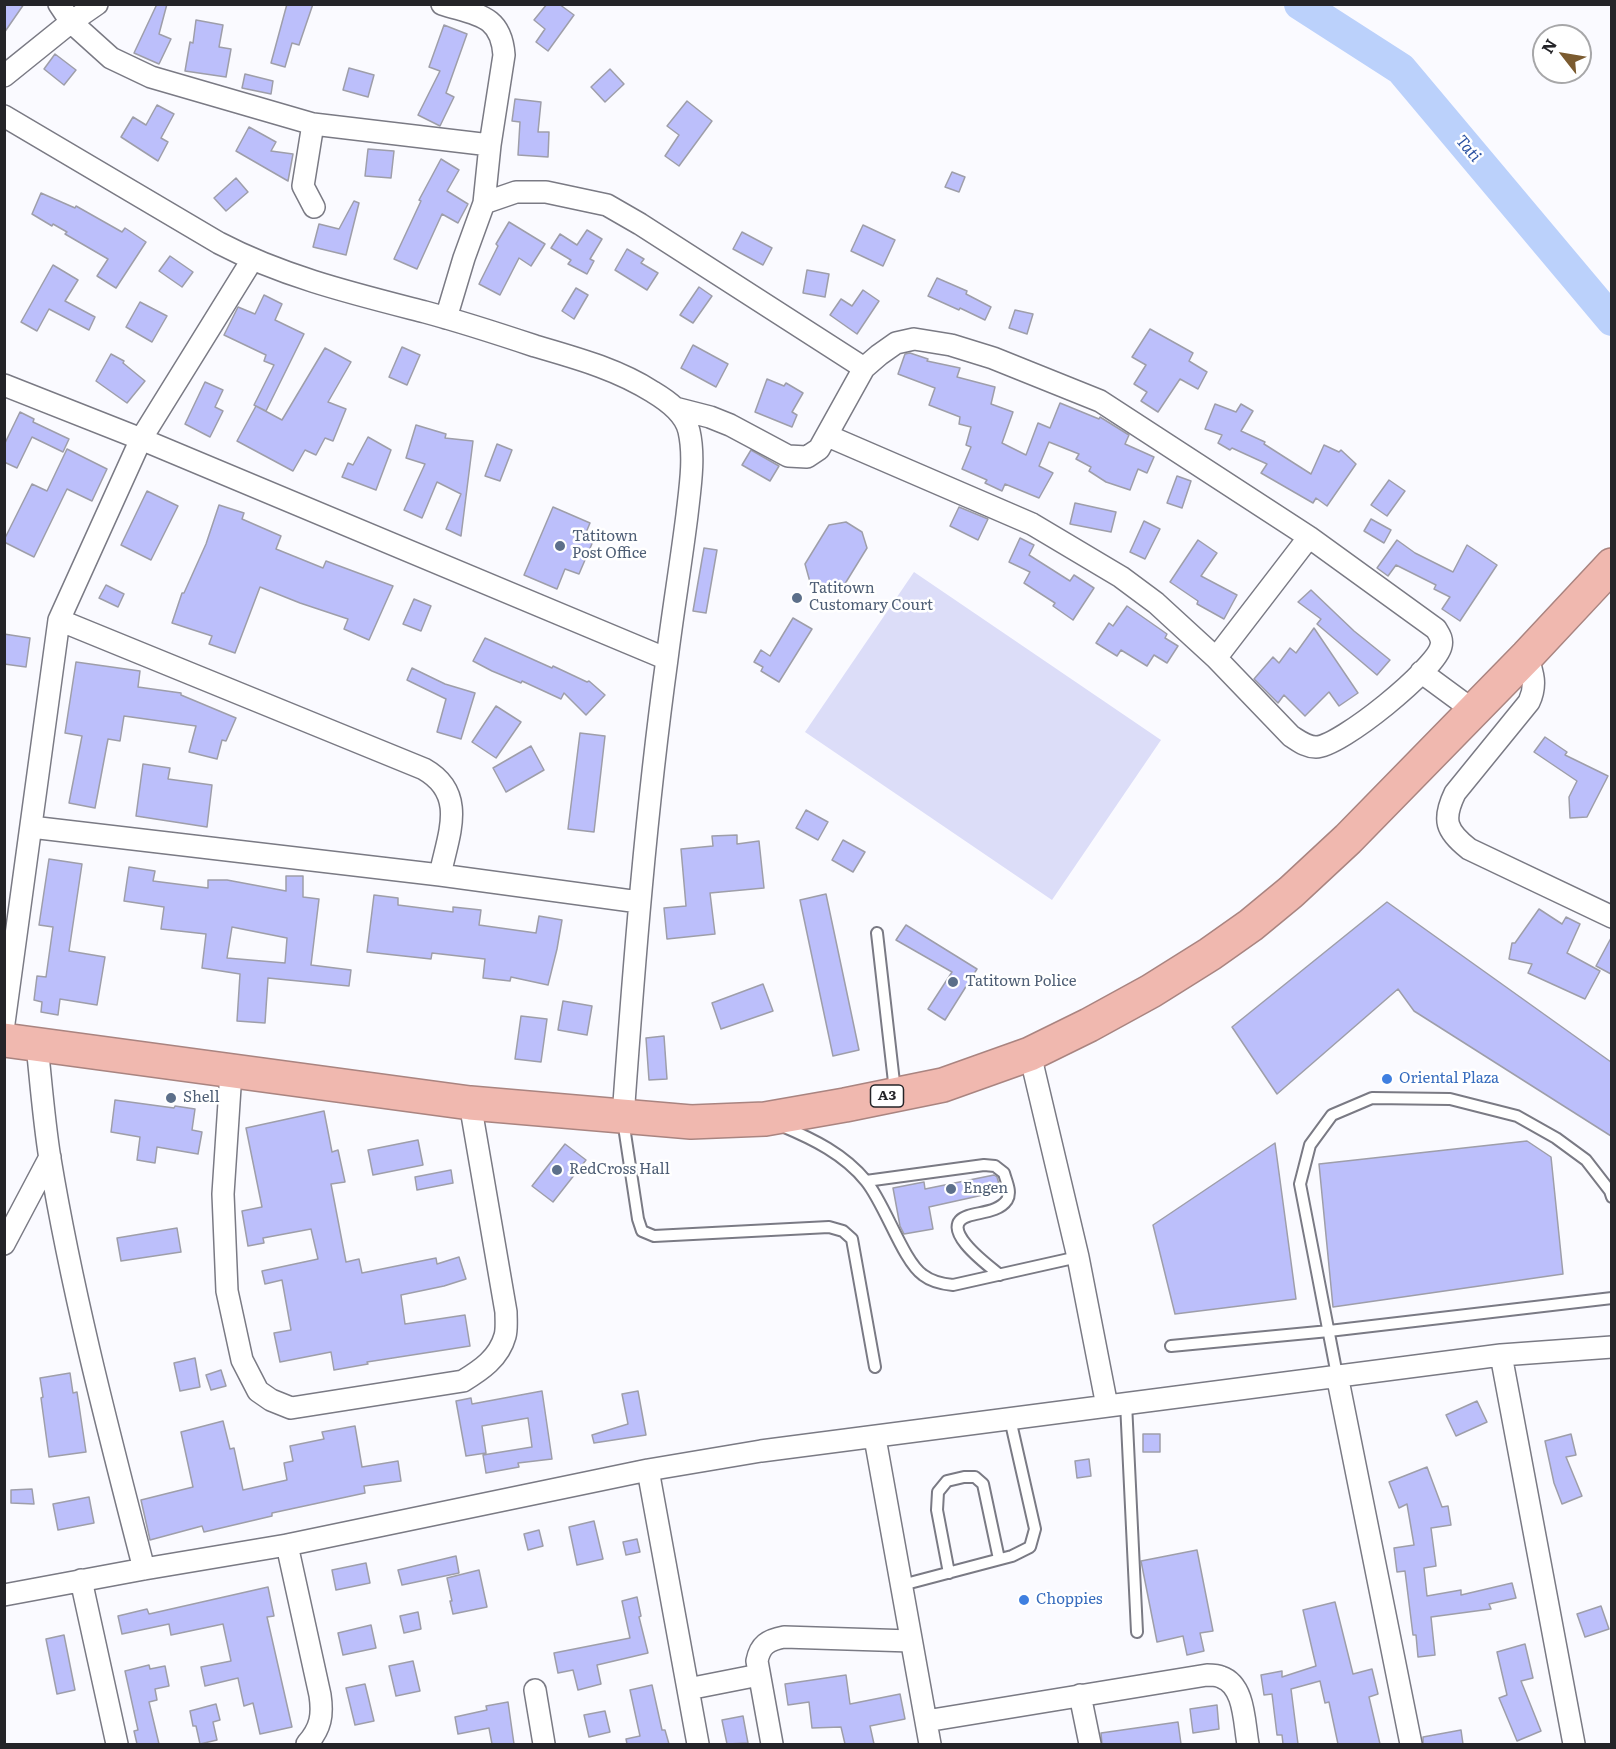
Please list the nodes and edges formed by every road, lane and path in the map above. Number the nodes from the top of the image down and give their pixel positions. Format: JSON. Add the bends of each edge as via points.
{"nodes":[{"id":1,"x":59,"y":4,"type":"edge"},
{"id":2,"x":97,"y":4,"type":"edge"},
{"id":3,"x":442,"y":4,"type":"edge"},
{"id":4,"x":71,"y":22,"type":"junction"},
{"id":5,"x":4,"y":76,"type":"edge"},
{"id":6,"x":4,"y":116,"type":"edge"},
{"id":7,"x":313,"y":124,"type":"junction"},
{"id":8,"x":490,"y":146,"type":"junction"},
{"id":9,"x":484,"y":203,"type":"junction"},
{"id":10,"x":314,"y":207,"type":"dead end"},
{"id":11,"x":252,"y":260,"type":"junction"},
{"id":12,"x":446,"y":318,"type":"junction"},
{"id":13,"x":864,"y":368,"type":"junction"},
{"id":14,"x":4,"y":385,"type":"edge"},
{"id":15,"x":675,"y":408,"type":"junction"},
{"id":16,"x":828,"y":436,"type":"junction"},
{"id":17,"x":141,"y":439,"type":"junction"},
{"id":18,"x":1309,"y":537,"type":"junction"},
{"id":19,"x":1603,"y":574,"type":"edge"},
{"id":20,"x":59,"y":620,"type":"junction"},
{"id":21,"x":1527,"y":656,"type":"junction"},
{"id":22,"x":1216,"y":658,"type":"junction"},
{"id":23,"x":667,"y":659,"type":"junction"},
{"id":24,"x":1421,"y":672,"type":"junction"},
{"id":25,"x":1474,"y":711,"type":"junction"},
{"id":26,"x":31,"y":827,"type":"junction"},
{"id":27,"x":440,"y":875,"type":"junction"},
{"id":28,"x":639,"y":902,"type":"junction"},
{"id":29,"x":1611,"y":916,"type":"edge"},
{"id":30,"x":877,"y":933,"type":"dead end"},
{"id":31,"x":4,"y":1023,"type":"edge"},
{"id":32,"x":4,"y":1040,"type":"edge"},
{"id":33,"x":37,"y":1046,"type":"junction"},
{"id":34,"x":1030,"y":1054,"type":"junction"},
{"id":35,"x":231,"y":1072,"type":"junction"},
{"id":36,"x":896,"y":1094,"type":"junction"},
{"id":37,"x":470,"y":1103,"type":"junction"},
{"id":38,"x":623,"y":1117,"type":"junction"},
{"id":39,"x":765,"y":1119,"type":"junction"},
{"id":40,"x":50,"y":1157,"type":"junction"},
{"id":41,"x":866,"y":1180,"type":"junction"},
{"id":42,"x":1611,"y":1197,"type":"edge"},
{"id":43,"x":4,"y":1244,"type":"edge"},
{"id":44,"x":1078,"y":1257,"type":"junction"},
{"id":45,"x":1000,"y":1275,"type":"junction"},
{"id":46,"x":1611,"y":1298,"type":"edge"},
{"id":47,"x":1329,"y":1331,"type":"junction"},
{"id":48,"x":1171,"y":1346,"type":"dead end"},
{"id":49,"x":1611,"y":1347,"type":"edge"},
{"id":50,"x":1501,"y":1355,"type":"junction"},
{"id":51,"x":875,"y":1367,"type":"dead end"},
{"id":52,"x":1337,"y":1376,"type":"junction"},
{"id":53,"x":1117,"y":1405,"type":"junction"},
{"id":54,"x":1010,"y":1419,"type":"junction"},
{"id":55,"x":875,"y":1438,"type":"junction"},
{"id":56,"x":648,"y":1470,"type":"junction"},
{"id":57,"x":286,"y":1545,"type":"junction"},
{"id":58,"x":999,"y":1559,"type":"junction"},
{"id":59,"x":144,"y":1569,"type":"junction"},
{"id":60,"x":949,"y":1573,"type":"junction"},
{"id":61,"x":81,"y":1580,"type":"junction"},
{"id":62,"x":902,"y":1585,"type":"junction"},
{"id":63,"x":4,"y":1595,"type":"edge"},
{"id":64,"x":1137,"y":1632,"type":"dead end"},
{"id":65,"x":912,"y":1641,"type":"junction"},
{"id":66,"x":759,"y":1675,"type":"junction"},
{"id":67,"x":688,"y":1689,"type":"junction"},
{"id":68,"x":535,"y":1690,"type":"dead end"},
{"id":69,"x":1080,"y":1695,"type":"junction"},
{"id":70,"x":926,"y":1721,"type":"junction"},
{"id":71,"x":117,"y":1744,"type":"edge"},
{"id":72,"x":308,"y":1744,"type":"edge"},
{"id":73,"x":544,"y":1744,"type":"edge"},
{"id":74,"x":698,"y":1744,"type":"edge"},
{"id":75,"x":772,"y":1744,"type":"edge"},
{"id":76,"x":930,"y":1744,"type":"edge"},
{"id":77,"x":1090,"y":1744,"type":"edge"},
{"id":78,"x":1248,"y":1744,"type":"edge"},
{"id":79,"x":1411,"y":1744,"type":"edge"},
{"id":80,"x":1574,"y":1744,"type":"edge"}],
"edges":[{"from":1,"to":4,"type":"street"},
{"from":2,"to":4,"type":"street"},
{"from":3,"to":8,"type":"street","via":[[484,17],[498,29],[503,40]]},
{"from":4,"to":5,"type":"street"},
{"from":4,"to":7,"type":"street","via":[[111,58],[151,77]]},
{"from":6,"to":11,"type":"street"},
{"from":7,"to":8,"type":"street"},
{"from":7,"to":10,"type":"street","via":[[303,186]]},
{"from":8,"to":9,"type":"street"},
{"from":9,"to":12,"type":"street"},
{"from":9,"to":13,"type":"street","via":[[516,192],[546,192],[607,205]]},
{"from":11,"to":12,"type":"street","via":[[338,290]]},
{"from":11,"to":17,"type":"street"},
{"from":12,"to":15,"type":"street","via":[[600,366],[631,379]]},
{"from":13,"to":16,"type":"street"},
{"from":13,"to":18,"type":"street","via":[[896,343],[914,339],[993,358],[1100,401]]},
{"from":14,"to":17,"type":"street"},
{"from":15,"to":16,"type":"street","via":[[730,425],[788,456],[807,457]]},
{"from":15,"to":23,"type":"street","via":[[687,422],[691,464]]},
{"from":16,"to":22,"type":"street","via":[[1032,524],[1156,603]]},
{"from":17,"to":20,"type":"street"},
{"from":17,"to":23,"type":"street"},
{"from":18,"to":22,"type":"street"},
{"from":18,"to":24,"type":"street","via":[[1436,629],[1442,645]]},
{"from":19,"to":21,"type":"highway","number":"A3"},
{"from":20,"to":26,"type":"street"},
{"from":20,"to":27,"type":"street","via":[[437,776],[451,799],[453,814]]},
{"from":21,"to":25,"type":"highway","number":"A3"},
{"from":21,"to":29,"type":"street","via":[[1534,679],[1529,702],[1455,793],[1447,809],[1447,823],[1469,849]]},
{"from":22,"to":24,"type":"street","via":[[1291,736],[1304,745],[1317,747],[1332,743],[1360,725]]},
{"from":23,"to":28,"type":"street"},
{"from":24,"to":25,"type":"street"},
{"from":25,"to":34,"type":"highway","number":"A3","via":[[1348,839],[1251,925],[1151,991]]},
{"from":26,"to":27,"type":"street"},
{"from":26,"to":31,"type":"street"},
{"from":27,"to":28,"type":"street"},
{"from":28,"to":38,"type":"street"},
{"from":30,"to":36,"type":"lane"},
{"from":32,"to":33,"type":"highway","number":"A3"},
{"from":33,"to":35,"type":"highway","number":"A3"},
{"from":33,"to":40,"type":"street"},
{"from":34,"to":36,"type":"highway","number":"A3","via":[[943,1084]]},
{"from":34,"to":44,"type":"street"},
{"from":35,"to":37,"type":"highway","number":"A3"},
{"from":35,"to":37,"type":"street","via":[[223,1194],[226,1291],[242,1360],[258,1391],[291,1408],[463,1381],[496,1355],[505,1336],[506,1312]]},
{"from":36,"to":39,"type":"highway","number":"A3"},
{"from":37,"to":38,"type":"highway","number":"A3"},
{"from":38,"to":39,"type":"highway","number":"A3","via":[[691,1122]]},
{"from":38,"to":51,"type":"lane","via":[[642,1231],[654,1236],[829,1227],[852,1239]]},
{"from":39,"to":41,"type":"lane","via":[[827,1148]]},
{"from":40,"to":43,"type":"street"},
{"from":40,"to":59,"type":"street","via":[[71,1266]]},
{"from":41,"to":45,"type":"lane","via":[[921,1274],[936,1283],[953,1285]]},
{"from":41,"to":45,"type":"lane","via":[[995,1166],[1004,1173],[1009,1192],[1006,1201],[996,1209],[965,1217],[959,1223],[959,1232],[966,1247]]},
{"from":42,"to":47,"type":"lane","via":[[1586,1160],[1517,1116],[1450,1099],[1372,1098],[1332,1115],[1310,1145],[1300,1184]]},
{"from":44,"to":45,"type":"lane"},
{"from":44,"to":53,"type":"street"},
{"from":46,"to":47,"type":"lane"},
{"from":47,"to":48,"type":"lane"},
{"from":47,"to":52,"type":"lane"},
{"from":49,"to":50,"type":"street"},
{"from":50,"to":52,"type":"street"},
{"from":50,"to":80,"type":"street"},
{"from":52,"to":53,"type":"street"},
{"from":52,"to":79,"type":"street"},
{"from":53,"to":54,"type":"street"},
{"from":53,"to":64,"type":"lane"},
{"from":54,"to":55,"type":"street"},
{"from":54,"to":58,"type":"lane","via":[[1035,1529],[1030,1547]]},
{"from":55,"to":56,"type":"street"},
{"from":55,"to":62,"type":"street"},
{"from":56,"to":57,"type":"street"},
{"from":56,"to":67,"type":"street"},
{"from":57,"to":59,"type":"street"},
{"from":57,"to":72,"type":"street","via":[[321,1695],[323,1714]]},
{"from":58,"to":60,"type":"lane"},
{"from":58,"to":60,"type":"lane","via":[[983,1484],[975,1477],[946,1481],[938,1492],[938,1510]]},
{"from":59,"to":61,"type":"street"},
{"from":60,"to":62,"type":"lane"},
{"from":61,"to":63,"type":"street"},
{"from":61,"to":71,"type":"street"},
{"from":62,"to":65,"type":"street"},
{"from":65,"to":66,"type":"street","via":[[773,1639],[759,1652]]},
{"from":65,"to":70,"type":"street"},
{"from":66,"to":67,"type":"street"},
{"from":66,"to":75,"type":"street"},
{"from":67,"to":74,"type":"street"},
{"from":68,"to":73,"type":"street"},
{"from":69,"to":70,"type":"street"},
{"from":69,"to":77,"type":"street"},
{"from":69,"to":78,"type":"street","via":[[1207,1675],[1222,1677],[1239,1693]]},
{"from":70,"to":76,"type":"street"}]}
